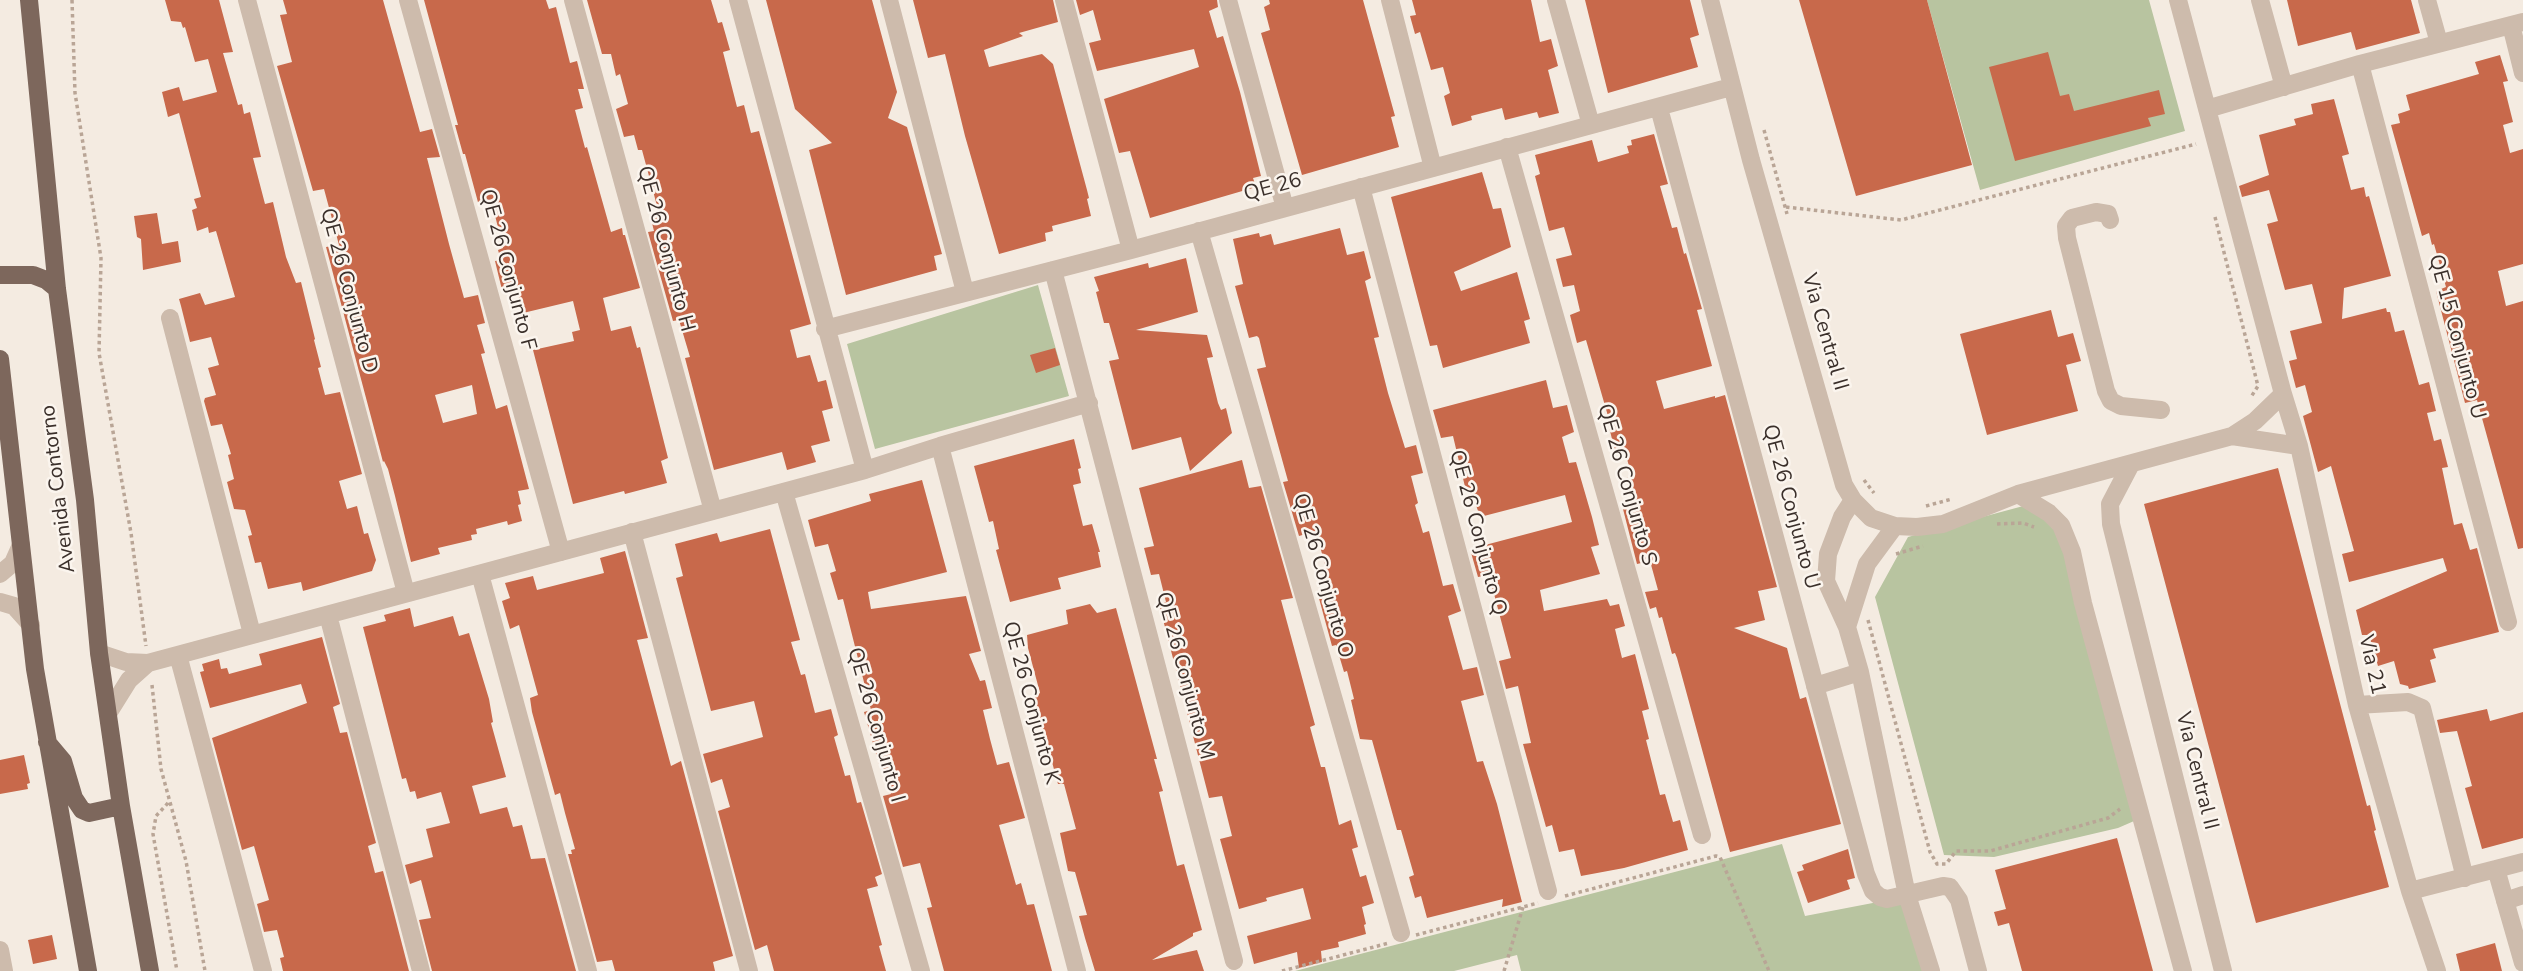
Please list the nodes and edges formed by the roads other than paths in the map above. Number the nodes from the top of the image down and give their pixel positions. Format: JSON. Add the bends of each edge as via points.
{"nodes":[{"id":1,"x":29,"y":0,"type":"edge"},
{"id":2,"x":247,"y":0,"type":"edge"},
{"id":3,"x":408,"y":0,"type":"edge"},
{"id":4,"x":573,"y":0,"type":"edge"},
{"id":5,"x":738,"y":0,"type":"edge"},
{"id":6,"x":888,"y":0,"type":"edge"},
{"id":7,"x":1064,"y":0,"type":"edge"},
{"id":8,"x":1228,"y":0,"type":"edge"},
{"id":9,"x":1390,"y":0,"type":"edge"},
{"id":10,"x":1556,"y":0,"type":"edge"},
{"id":11,"x":1710,"y":0,"type":"edge"},
{"id":12,"x":2178,"y":0,"type":"edge"},
{"id":13,"x":2260,"y":0,"type":"edge"},
{"id":14,"x":2427,"y":0,"type":"edge"},
{"id":15,"x":2517,"y":24,"type":"edge"},
{"id":16,"x":2439,"y":43,"type":"junction"},
{"id":17,"x":2360,"y":64,"type":"junction"},
{"id":18,"x":2523,"y":73,"type":"edge"},
{"id":19,"x":1731,"y":87,"type":"junction"},
{"id":20,"x":2284,"y":88,"type":"junction"},
{"id":21,"x":1659,"y":108,"type":"junction"},
{"id":22,"x":2207,"y":109,"type":"junction"},
{"id":23,"x":1591,"y":125,"type":"junction"},
{"id":24,"x":1507,"y":147,"type":"junction"},
{"id":25,"x":1433,"y":168,"type":"junction"},
{"id":26,"x":1361,"y":187,"type":"junction"},
{"id":27,"x":1285,"y":208,"type":"junction"},
{"id":28,"x":2110,"y":220,"type":"dead end"},
{"id":29,"x":1199,"y":231,"type":"junction"},
{"id":30,"x":1131,"y":250,"type":"junction"},
{"id":31,"x":1053,"y":270,"type":"junction"},
{"id":32,"x":0,"y":275,"type":"edge"},
{"id":33,"x":57,"y":289,"type":"junction"},
{"id":34,"x":965,"y":292,"type":"junction"},
{"id":35,"x":170,"y":318,"type":"dead end"},
{"id":36,"x":825,"y":329,"type":"junction"},
{"id":37,"x":0,"y":359,"type":"edge"},
{"id":38,"x":2283,"y":394,"type":"junction"},
{"id":39,"x":1089,"y":403,"type":"junction"},
{"id":40,"x":2161,"y":410,"type":"dead end"},
{"id":41,"x":2232,"y":436,"type":"junction"},
{"id":42,"x":940,"y":446,"type":"junction"},
{"id":43,"x":2299,"y":446,"type":"junction"},
{"id":44,"x":2131,"y":464,"type":"junction"},
{"id":45,"x":865,"y":470,"type":"junction"},
{"id":46,"x":784,"y":492,"type":"junction"},
{"id":47,"x":2018,"y":494,"type":"junction"},
{"id":48,"x":1853,"y":500,"type":"junction"},
{"id":49,"x":713,"y":511,"type":"junction"},
{"id":50,"x":1895,"y":526,"type":"junction"},
{"id":51,"x":632,"y":532,"type":"junction"},
{"id":52,"x":21,"y":545,"type":"junction"},
{"id":53,"x":561,"y":552,"type":"junction"},
{"id":54,"x":0,"y":574,"type":"edge"},
{"id":55,"x":480,"y":574,"type":"junction"},
{"id":56,"x":406,"y":593,"type":"junction"},
{"id":57,"x":0,"y":601,"type":"edge"},
{"id":58,"x":328,"y":615,"type":"junction"},
{"id":59,"x":2508,"y":622,"type":"dead end"},
{"id":60,"x":31,"y":625,"type":"junction"},
{"id":61,"x":1847,"y":627,"type":"junction"},
{"id":62,"x":252,"y":634,"type":"junction"},
{"id":63,"x":99,"y":653,"type":"junction"},
{"id":64,"x":178,"y":655,"type":"junction"},
{"id":65,"x":148,"y":663,"type":"junction"},
{"id":66,"x":1860,"y":672,"type":"junction"},
{"id":67,"x":1815,"y":686,"type":"junction"},
{"id":68,"x":2357,"y":705,"type":"junction"},
{"id":69,"x":109,"y":712,"type":"junction"},
{"id":70,"x":47,"y":742,"type":"junction"},
{"id":71,"x":121,"y":806,"type":"junction"},
{"id":72,"x":1702,"y":835,"type":"dead end"},
{"id":73,"x":2523,"y":862,"type":"edge"},
{"id":74,"x":2496,"y":869,"type":"junction"},
{"id":75,"x":2465,"y":878,"type":"junction"},
{"id":76,"x":2410,"y":891,"type":"junction"},
{"id":77,"x":2523,"y":895,"type":"edge"},
{"id":78,"x":1554,"y":896,"type":"road end"},
{"id":79,"x":1902,"y":897,"type":"junction"},
{"id":80,"x":2505,"y":901,"type":"junction"},
{"id":81,"x":1402,"y":937,"type":"road end"},
{"id":82,"x":0,"y":951,"type":"edge"},
{"id":83,"x":1234,"y":961,"type":"dead end"},
{"id":84,"x":2523,"y":963,"type":"edge"},
{"id":85,"x":4,"y":971,"type":"edge"},
{"id":86,"x":88,"y":971,"type":"edge"},
{"id":87,"x":150,"y":971,"type":"edge"},
{"id":88,"x":263,"y":971,"type":"edge"},
{"id":89,"x":421,"y":971,"type":"edge"},
{"id":90,"x":588,"y":971,"type":"edge"},
{"id":91,"x":749,"y":971,"type":"edge"},
{"id":92,"x":921,"y":971,"type":"edge"},
{"id":93,"x":1077,"y":971,"type":"edge"},
{"id":94,"x":1931,"y":971,"type":"edge"},
{"id":95,"x":1978,"y":971,"type":"edge"},
{"id":96,"x":2183,"y":971,"type":"edge"},
{"id":97,"x":2223,"y":971,"type":"edge"},
{"id":98,"x":2437,"y":971,"type":"edge"}],
"edges":[{"from":1,"to":33,"type":"main road","name":"Avenida Contorno"},
{"from":2,"to":56,"type":"street","name":"QE 26 Conjunto D"},
{"from":3,"to":53,"type":"street","name":"QE 26 Conjunto F"},
{"from":4,"to":49,"type":"street","name":"QE 26 Conjunto H"},
{"from":5,"to":36,"type":"street"},
{"from":6,"to":34,"type":"street"},
{"from":7,"to":30,"type":"street"},
{"from":8,"to":27,"type":"street"},
{"from":9,"to":25,"type":"street"},
{"from":10,"to":23,"type":"street"},
{"from":11,"to":19,"type":"street","name":"Via Central II"},
{"from":12,"to":22,"type":"street"},
{"from":13,"to":20,"type":"street"},
{"from":14,"to":16,"type":"street"},
{"from":15,"to":16,"type":"street"},
{"from":15,"to":18,"type":"street"},
{"from":16,"to":17,"type":"street"},
{"from":17,"to":20,"type":"street"},
{"from":17,"to":59,"type":"street","name":"QE 15 Conjunto U"},
{"from":19,"to":21,"type":"street","name":"QE 26"},
{"from":19,"to":48,"type":"street","name":"Via Central II","via":[[1844,485]]},
{"from":20,"to":22,"type":"street"},
{"from":21,"to":23,"type":"street","name":"QE 26"},
{"from":21,"to":67,"type":"street","name":"QE 26 Conjunto U"},
{"from":22,"to":38,"type":"street"},
{"from":23,"to":24,"type":"street","name":"QE 26"},
{"from":24,"to":25,"type":"street","name":"QE 26"},
{"from":24,"to":72,"type":"street","name":"QE 26 Conjunto S"},
{"from":25,"to":26,"type":"street","name":"QE 26"},
{"from":26,"to":27,"type":"street","name":"QE 26"},
{"from":26,"to":78,"type":"street","name":"QE 26 Conjunto Q"},
{"from":27,"to":29,"type":"street","name":"QE 26"},
{"from":28,"to":40,"type":"street","via":[[2108,214],[2096,212],[2072,218],[2066,226],[2106,391],[2111,401],[2121,406]]},
{"from":29,"to":30,"type":"street","name":"QE 26"},
{"from":29,"to":81,"type":"street","name":"QE 26 Conjunto O"},
{"from":30,"to":31,"type":"street","name":"QE 26"},
{"from":31,"to":34,"type":"street","name":"QE 26"},
{"from":31,"to":39,"type":"street","name":"QE 26 Conjunto M"},
{"from":32,"to":33,"type":"main road","via":[[33,275]]},
{"from":33,"to":63,"type":"main road","name":"Avenida Contorno","via":[[85,500]]},
{"from":34,"to":36,"type":"street","name":"QE 26"},
{"from":35,"to":62,"type":"street"},
{"from":36,"to":45,"type":"street"},
{"from":37,"to":52,"type":"main road","name":"Avenida Contorno"},
{"from":38,"to":41,"type":"street","name":"Via Central II","via":[[2255,422]]},
{"from":38,"to":43,"type":"street","name":"Via 21"},
{"from":39,"to":42,"type":"street"},
{"from":39,"to":83,"type":"street","name":"QE 26 Conjunto M"},
{"from":41,"to":43,"type":"street"},
{"from":41,"to":44,"type":"street","name":"Via Central II"},
{"from":42,"to":45,"type":"street"},
{"from":42,"to":93,"type":"street","name":"QE 26 Conjunto K"},
{"from":43,"to":68,"type":"street","name":"Via 21"},
{"from":44,"to":47,"type":"street","name":"Via Central II"},
{"from":44,"to":97,"type":"street","name":"Via Central II","via":[[2110,504],[2111,524]]},
{"from":45,"to":46,"type":"street"},
{"from":46,"to":49,"type":"street"},
{"from":46,"to":92,"type":"street","name":"QE 26 Conjunto I"},
{"from":47,"to":50,"type":"street","name":"Via Central II","via":[[1943,524]]},
{"from":47,"to":96,"type":"street","via":[[2061,525],[2071,552]]},
{"from":48,"to":50,"type":"street","name":"Via Central II","via":[[1871,518]]},
{"from":48,"to":61,"type":"street","via":[[1833,539],[1826,581]]},
{"from":49,"to":51,"type":"street"},
{"from":50,"to":61,"type":"street","via":[[1867,564]]},
{"from":51,"to":53,"type":"street"},
{"from":51,"to":91,"type":"street"},
{"from":52,"to":54,"type":"street","via":[[13,563]]},
{"from":52,"to":60,"type":"main road","name":"Avenida Contorno"},
{"from":53,"to":55,"type":"street"},
{"from":55,"to":56,"type":"street"},
{"from":55,"to":90,"type":"street"},
{"from":56,"to":58,"type":"street"},
{"from":57,"to":60,"type":"street","via":[[14,606]]},
{"from":58,"to":62,"type":"street"},
{"from":58,"to":89,"type":"street"},
{"from":60,"to":70,"type":"main road","name":"Avenida Contorno"},
{"from":61,"to":66,"type":"street"},
{"from":62,"to":64,"type":"street"},
{"from":63,"to":65,"type":"street"},
{"from":63,"to":69,"type":"main road","name":"Avenida Contorno"},
{"from":64,"to":65,"type":"street"},
{"from":64,"to":88,"type":"street"},
{"from":65,"to":69,"type":"street","via":[[128,680]]},
{"from":66,"to":67,"type":"street"},
{"from":66,"to":79,"type":"street"},
{"from":67,"to":79,"type":"street","name":"QE 26 Conjunto U","via":[[1873,891],[1880,897]]},
{"from":68,"to":75,"type":"street","via":[[2408,702],[2422,708]]},
{"from":68,"to":76,"type":"street","name":"Via 21"},
{"from":69,"to":71,"type":"main road","name":"Avenida Contorno"},
{"from":70,"to":71,"type":"main road","via":[[63,761],[82,810],[89,813]]},
{"from":70,"to":86,"type":"main road","name":"Avenida Contorno"},
{"from":71,"to":87,"type":"main road","name":"Avenida Contorno"},
{"from":73,"to":74,"type":"street"},
{"from":74,"to":75,"type":"street"},
{"from":74,"to":80,"type":"street"},
{"from":75,"to":76,"type":"street"},
{"from":76,"to":98,"type":"street","name":"Via 21"},
{"from":77,"to":80,"type":"street"},
{"from":79,"to":94,"type":"street"},
{"from":79,"to":95,"type":"street","via":[[1950,887],[1959,900]]},
{"from":80,"to":84,"type":"street"},
{"from":82,"to":85,"type":"street"}]}
